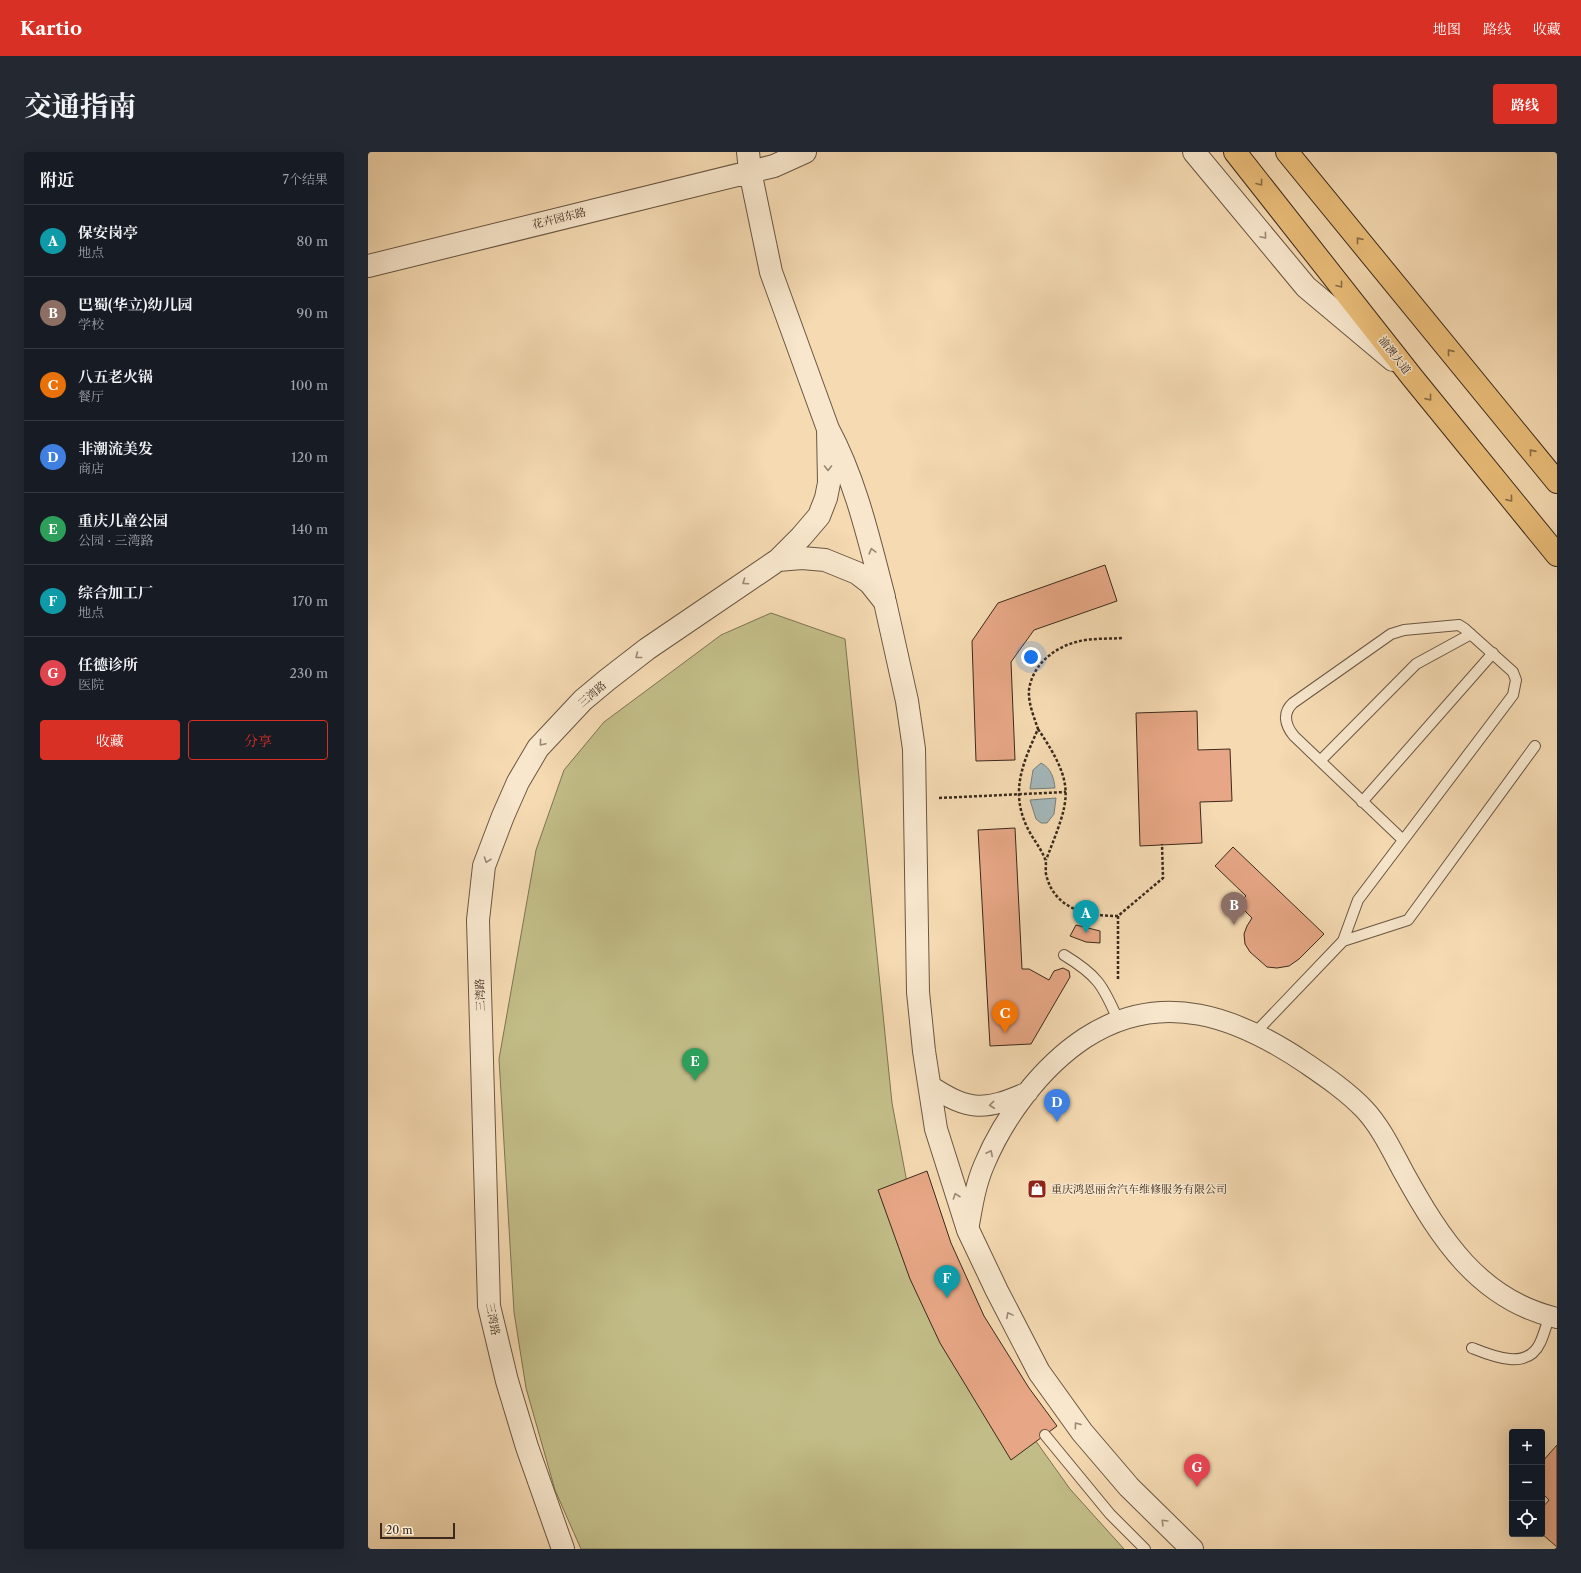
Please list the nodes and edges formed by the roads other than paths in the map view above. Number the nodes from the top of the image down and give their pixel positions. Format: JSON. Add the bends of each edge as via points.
{"nodes":[{"id":1,"x":805,"y":152,"type":"edge"},
{"id":2,"x":1194,"y":152,"type":"edge"},
{"id":3,"x":1235,"y":152,"type":"edge"},
{"id":4,"x":1287,"y":152,"type":"edge"},
{"id":5,"x":749,"y":161,"type":"edge"},
{"id":6,"x":368,"y":266,"type":"edge"},
{"id":7,"x":1412,"y":377,"type":"junction"},
{"id":8,"x":828,"y":429,"type":"junction"},
{"id":9,"x":1557,"y":482,"type":"edge"},
{"id":10,"x":1539,"y":535,"type":"junction"},
{"id":11,"x":1557,"y":555,"type":"edge"},
{"id":12,"x":778,"y":560,"type":"junction"},
{"id":13,"x":1557,"y":566,"type":"edge"},
{"id":14,"x":885,"y":602,"type":"junction"},
{"id":15,"x":1471,"y":634,"type":"junction"},
{"id":16,"x":1493,"y":653,"type":"junction"},
{"id":17,"x":1535,"y":746,"type":"dead end"},
{"id":18,"x":1320,"y":761,"type":"junction"},
{"id":19,"x":1362,"y":802,"type":"junction"},
{"id":20,"x":1403,"y":840,"type":"junction"},
{"id":21,"x":1343,"y":941,"type":"junction"},
{"id":22,"x":1064,"y":955,"type":"dead end"},
{"id":23,"x":1118,"y":1020,"type":"junction"},
{"id":24,"x":1255,"y":1033,"type":"junction"},
{"id":25,"x":929,"y":1085,"type":"junction"},
{"id":26,"x":1028,"y":1092,"type":"junction"},
{"id":27,"x":968,"y":1230,"type":"junction"},
{"id":28,"x":1553,"y":1317,"type":"edge"},
{"id":29,"x":1472,"y":1348,"type":"dead end"},
{"id":30,"x":1046,"y":1435,"type":"dead end"},
{"id":31,"x":563,"y":1549,"type":"edge"},
{"id":32,"x":1145,"y":1549,"type":"edge"},
{"id":33,"x":1192,"y":1549,"type":"edge"}],
"edges":[{"from":1,"to":5,"type":"street","name":"花卉园东路","via":[[774,166]]},
{"from":2,"to":7,"type":"street","one_way":true,"via":[[1306,287]]},
{"from":3,"to":7,"type":"main road","name":"渝澳大道","one_way":true},
{"from":9,"to":4,"type":"main road","one_way":true},
{"from":5,"to":6,"type":"street","name":"花卉园东路"},
{"from":5,"to":8,"type":"street","via":[[771,272]]},
{"from":7,"to":10,"type":"main road","name":"渝澳大道","one_way":true},
{"from":8,"to":12,"type":"street","name":"三湾路","one_way":true,"via":[[828,483],[824,504],[819,516]]},
{"from":14,"to":8,"type":"street","one_way":true,"via":[[851,484],[841,454]]},
{"from":10,"to":11,"type":"main road","name":"渝澳大道"},
{"from":10,"to":13,"type":"street"},
{"from":12,"to":14,"type":"street","via":[[825,560],[857,572]]},
{"from":12,"to":31,"type":"street","name":"三湾路","one_way":true,"via":[[647,649],[583,700],[552,732],[538,748],[518,782],[484,866],[478,920],[490,1306],[507,1381]]},
{"from":14,"to":25,"type":"street","via":[[908,701],[914,749],[918,992]]},
{"from":15,"to":16,"type":"lane"},
{"from":15,"to":18,"type":"lane","via":[[1416,664]]},
{"from":15,"to":18,"type":"lane","via":[[1459,625],[1452,624],[1396,632],[1293,703],[1287,711],[1288,726],[1294,736]]},
{"from":16,"to":19,"type":"lane"},
{"from":16,"to":20,"type":"lane","via":[[1513,672],[1516,680],[1513,695]]},
{"from":17,"to":21,"type":"lane","via":[[1408,920]]},
{"from":18,"to":19,"type":"lane"},
{"from":19,"to":20,"type":"lane"},
{"from":20,"to":21,"type":"lane","via":[[1358,900]]},
{"from":21,"to":24,"type":"lane"},
{"from":22,"to":23,"type":"lane","via":[[1094,976],[1108,996]]},
{"from":23,"to":24,"type":"street","via":[[1145,1013],[1202,1014],[1234,1023]]},
{"from":23,"to":26,"type":"street","via":[[1080,1041],[1050,1067]]},
{"from":24,"to":28,"type":"street","via":[[1282,1047],[1322,1074],[1363,1108],[1379,1129],[1431,1221],[1462,1261],[1499,1293],[1525,1309]]},
{"from":26,"to":25,"type":"street","one_way":true,"via":[[1001,1104],[975,1107],[952,1100]]},
{"from":27,"to":25,"type":"street","one_way":true,"via":[[936,1129]]},
{"from":27,"to":26,"type":"street","one_way":true,"via":[[975,1191],[984,1165],[1008,1120]]},
{"from":33,"to":27,"type":"street","one_way":true,"via":[[1129,1486],[1082,1432],[1039,1372]]},
{"from":28,"to":29,"type":"lane","via":[[1540,1345],[1531,1354],[1521,1358],[1494,1356]]},
{"from":30,"to":32,"type":"lane","via":[[1110,1514]]}]}
